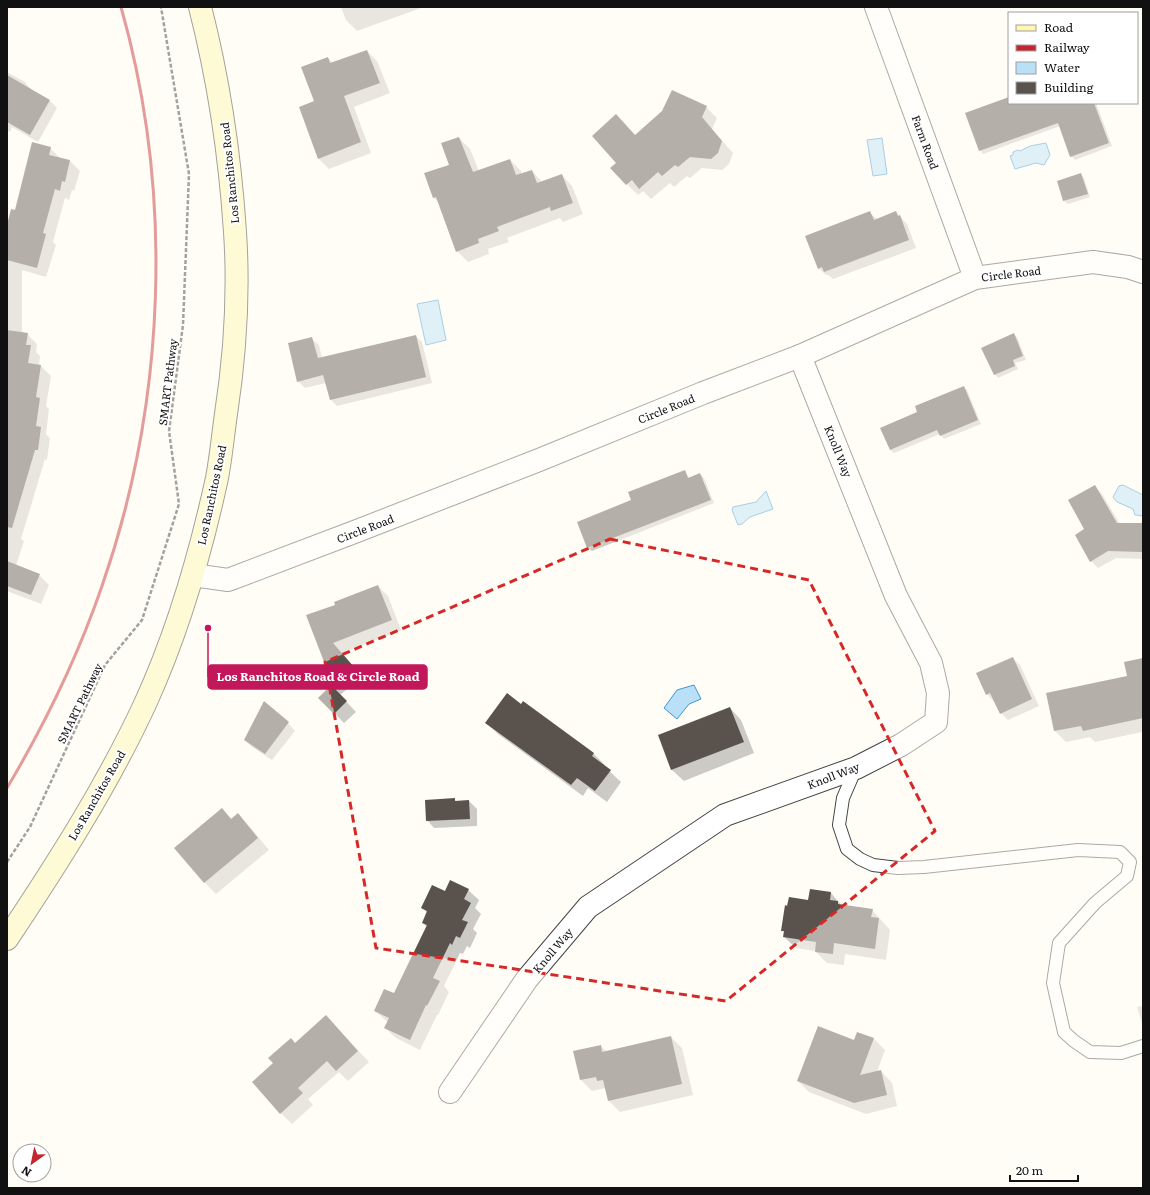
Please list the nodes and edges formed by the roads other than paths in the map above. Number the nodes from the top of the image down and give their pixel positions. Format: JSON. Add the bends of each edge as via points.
{"nodes":[{"id":1,"x":200,"y":7,"type":"edge"},
{"id":2,"x":876,"y":7,"type":"edge"},
{"id":3,"x":1143,"y":272,"type":"edge"},
{"id":4,"x":975,"y":278,"type":"junction"},
{"id":5,"x":800,"y":356,"type":"junction"},
{"id":6,"x":193,"y":575,"type":"junction"},
{"id":7,"x":856,"y":768,"type":"junction"},
{"id":8,"x":7,"y":939,"type":"edge"},
{"id":9,"x":1143,"y":1046,"type":"edge"},
{"id":10,"x":450,"y":1092,"type":"dead end"}],
"edges":[{"from":1,"to":6,"type":"main road","name":"Los Ranchitos Road","via":[[211,50],[225,132],[235,234],[236,302],[232,373],[217,476]]},
{"from":2,"to":4,"type":"street","name":"Farm Road"},
{"from":3,"to":4,"type":"street","name":"Circle Road","via":[[1093,262]]},
{"from":4,"to":5,"type":"street","name":"Circle Road"},
{"from":5,"to":6,"type":"street","name":"Circle Road","via":[[228,580]]},
{"from":5,"to":7,"type":"street","name":"Knoll Way","via":[[896,596],[931,663],[938,693],[936,722],[901,745]]},
{"from":6,"to":8,"type":"main road","name":"Los Ranchitos Road","via":[[161,665],[114,766]]},
{"from":7,"to":9,"type":"lane","via":[[843,798],[839,825],[847,849],[872,865],[924,867],[1078,850],[1120,852],[1130,862],[1127,876],[1095,903],[1059,943],[1053,983],[1064,1032],[1074,1041],[1090,1052],[1106,1054]]},
{"from":7,"to":10,"type":"street","name":"Knoll Way","via":[[725,815],[588,907],[527,979]]}]}
